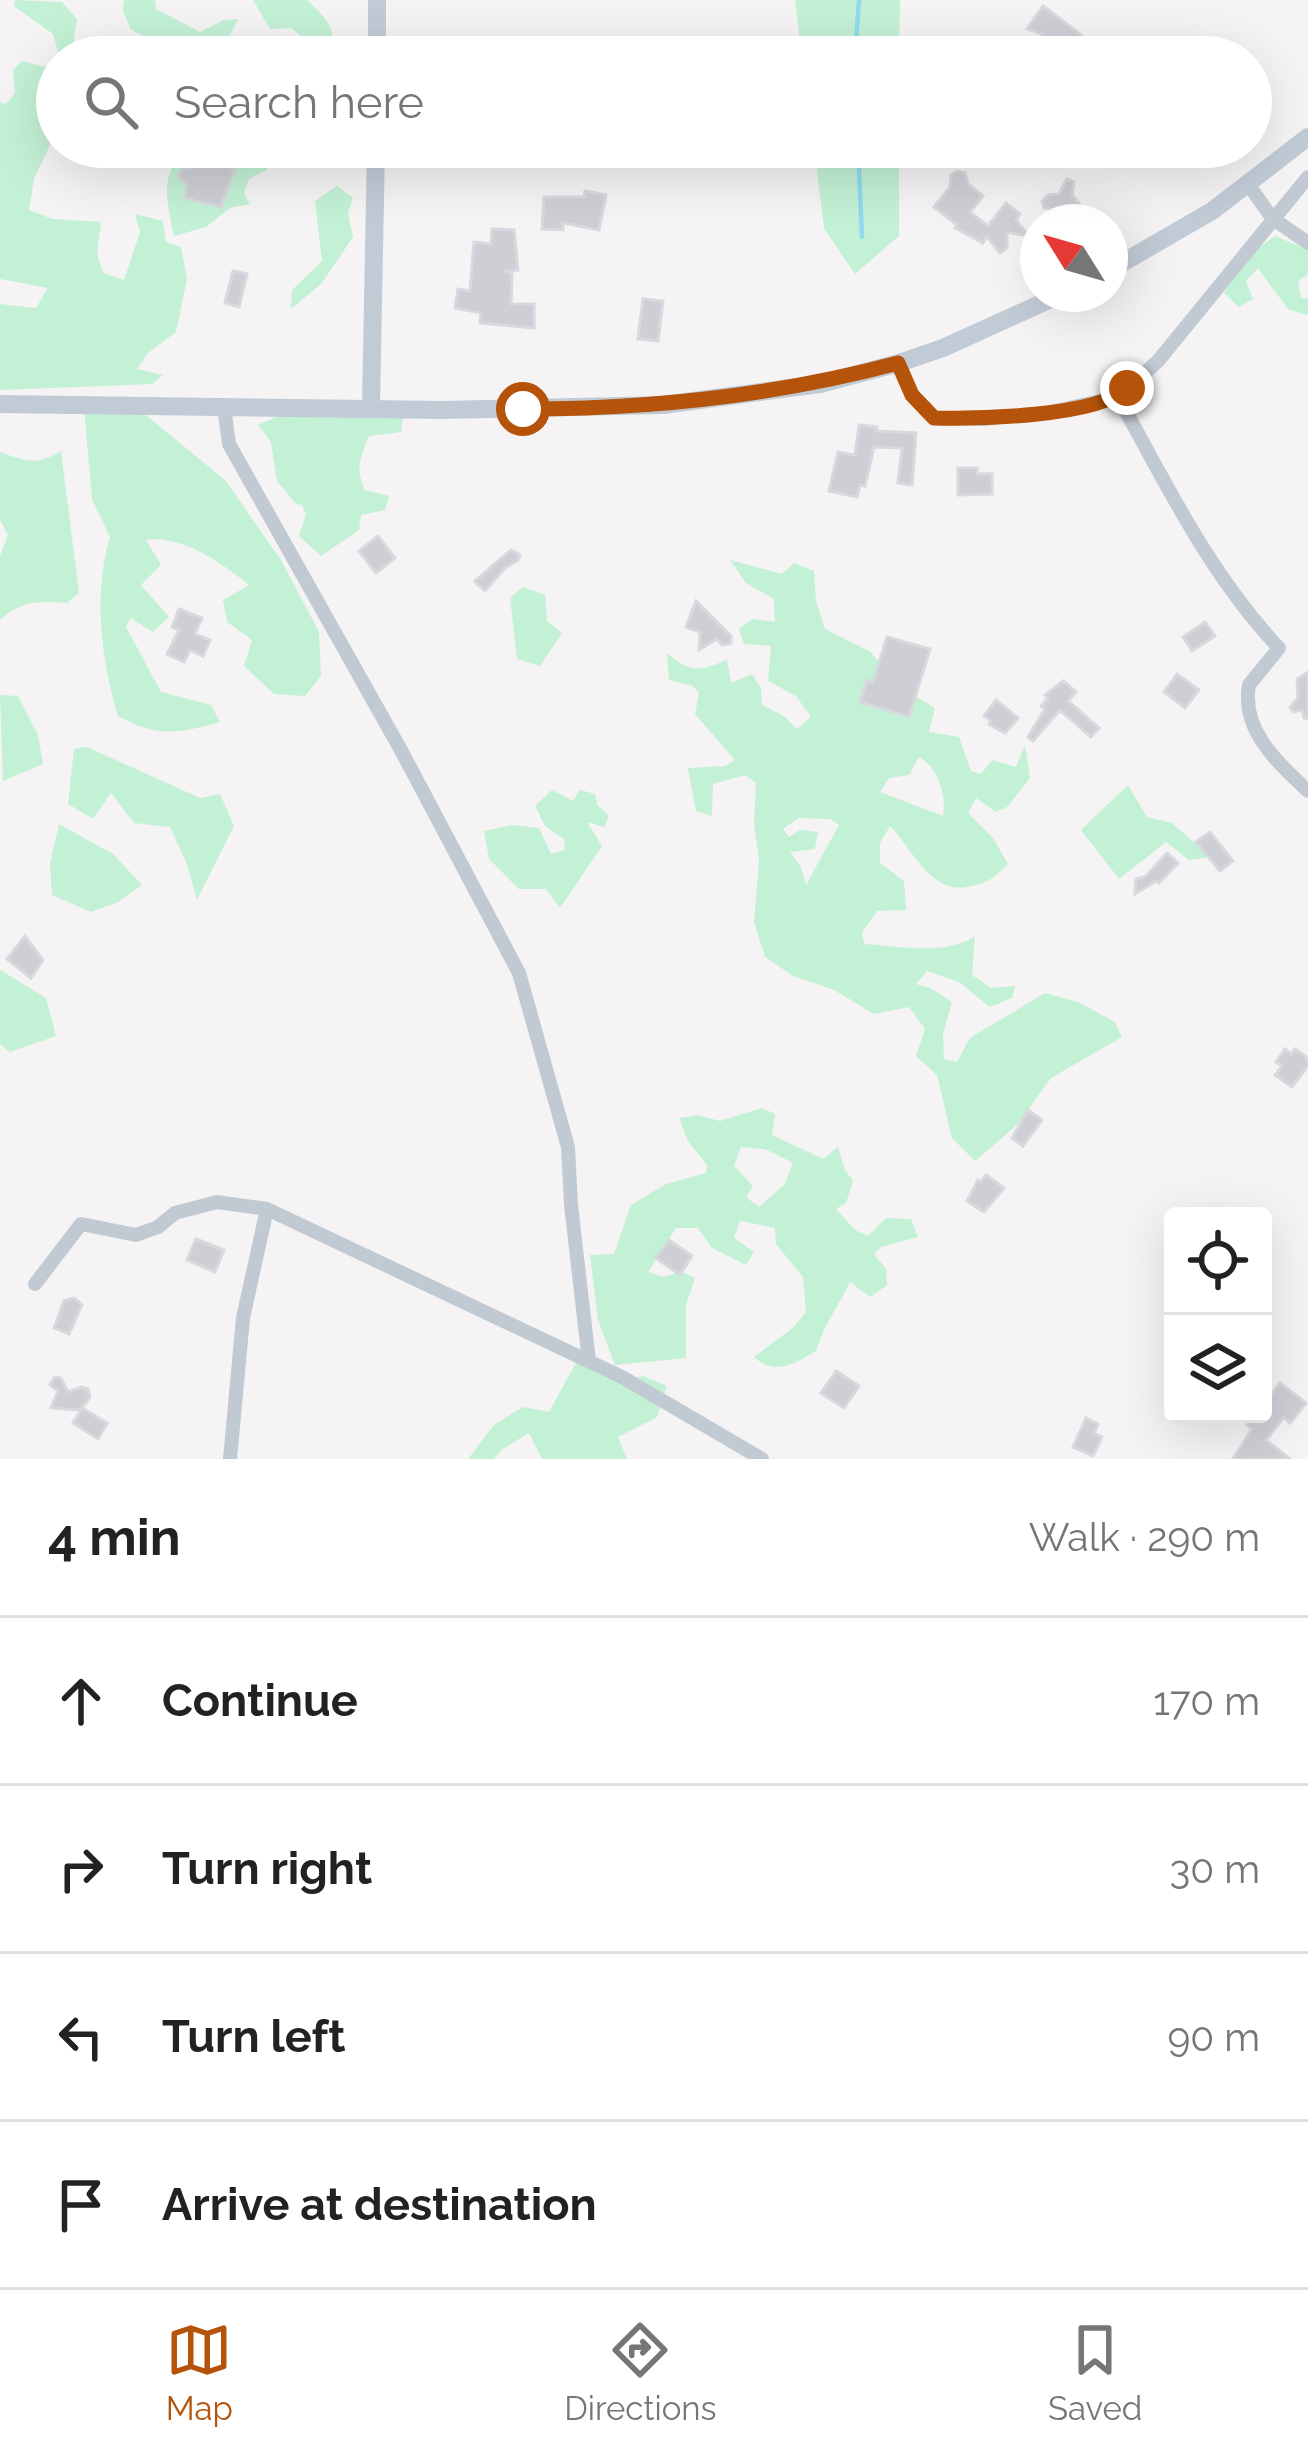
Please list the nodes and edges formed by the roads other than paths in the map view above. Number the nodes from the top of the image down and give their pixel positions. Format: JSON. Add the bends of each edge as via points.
{"nodes":[{"id":1,"x":377,"y":0,"type":"edge"},
{"id":2,"x":377,"y":36,"type":"edge"},
{"id":3,"x":1308,"y":136,"type":"edge"},
{"id":4,"x":1272,"y":165,"type":"edge"},
{"id":5,"x":376,"y":168,"type":"edge"},
{"id":6,"x":1268,"y":168,"type":"edge"},
{"id":7,"x":1308,"y":177,"type":"edge"},
{"id":8,"x":1248,"y":184,"type":"junction"},
{"id":9,"x":1272,"y":218,"type":"junction"},
{"id":10,"x":1308,"y":243,"type":"edge"},
{"id":11,"x":1128,"y":260,"type":"edge"},
{"id":12,"x":1022,"y":312,"type":"edge"},
{"id":13,"x":898,"y":363,"type":"junction"},
{"id":14,"x":1118,"y":397,"type":"junction"},
{"id":15,"x":0,"y":404,"type":"edge"},
{"id":16,"x":371,"y":406,"type":"junction"},
{"id":17,"x":224,"y":407,"type":"junction"},
{"id":18,"x":1308,"y":790,"type":"edge"},
{"id":19,"x":267,"y":1209,"type":"junction"},
{"id":20,"x":35,"y":1284,"type":"dead end"},
{"id":21,"x":589,"y":1361,"type":"junction"},
{"id":22,"x":230,"y":1459,"type":"edge"},
{"id":23,"x":762,"y":1459,"type":"edge"}],
"edges":[{"from":1,"to":2,"type":"street"},
{"from":3,"to":4,"type":"street"},
{"from":5,"to":16,"type":"street"},
{"from":6,"to":8,"type":"street"},
{"from":7,"to":9,"type":"street"},
{"from":8,"to":9,"type":"street"},
{"from":8,"to":11,"type":"street"},
{"from":9,"to":10,"type":"street"},
{"from":9,"to":14,"type":"street","via":[[1158,361]]},
{"from":12,"to":13,"type":"street"},
{"from":13,"to":14,"type":"street","via":[[934,418],[1046,412]]},
{"from":13,"to":16,"type":"street","via":[[820,384],[647,407]]},
{"from":14,"to":18,"type":"street","via":[[1222,580],[1280,648],[1246,699],[1257,736]]},
{"from":15,"to":17,"type":"street"},
{"from":16,"to":17,"type":"street"},
{"from":17,"to":21,"type":"street","via":[[229,444],[519,974],[568,1147]]},
{"from":19,"to":20,"type":"street","via":[[217,1202],[136,1235],[81,1224]]},
{"from":19,"to":21,"type":"street"},
{"from":19,"to":22,"type":"street","via":[[243,1318]]},
{"from":21,"to":23,"type":"street"}]}
